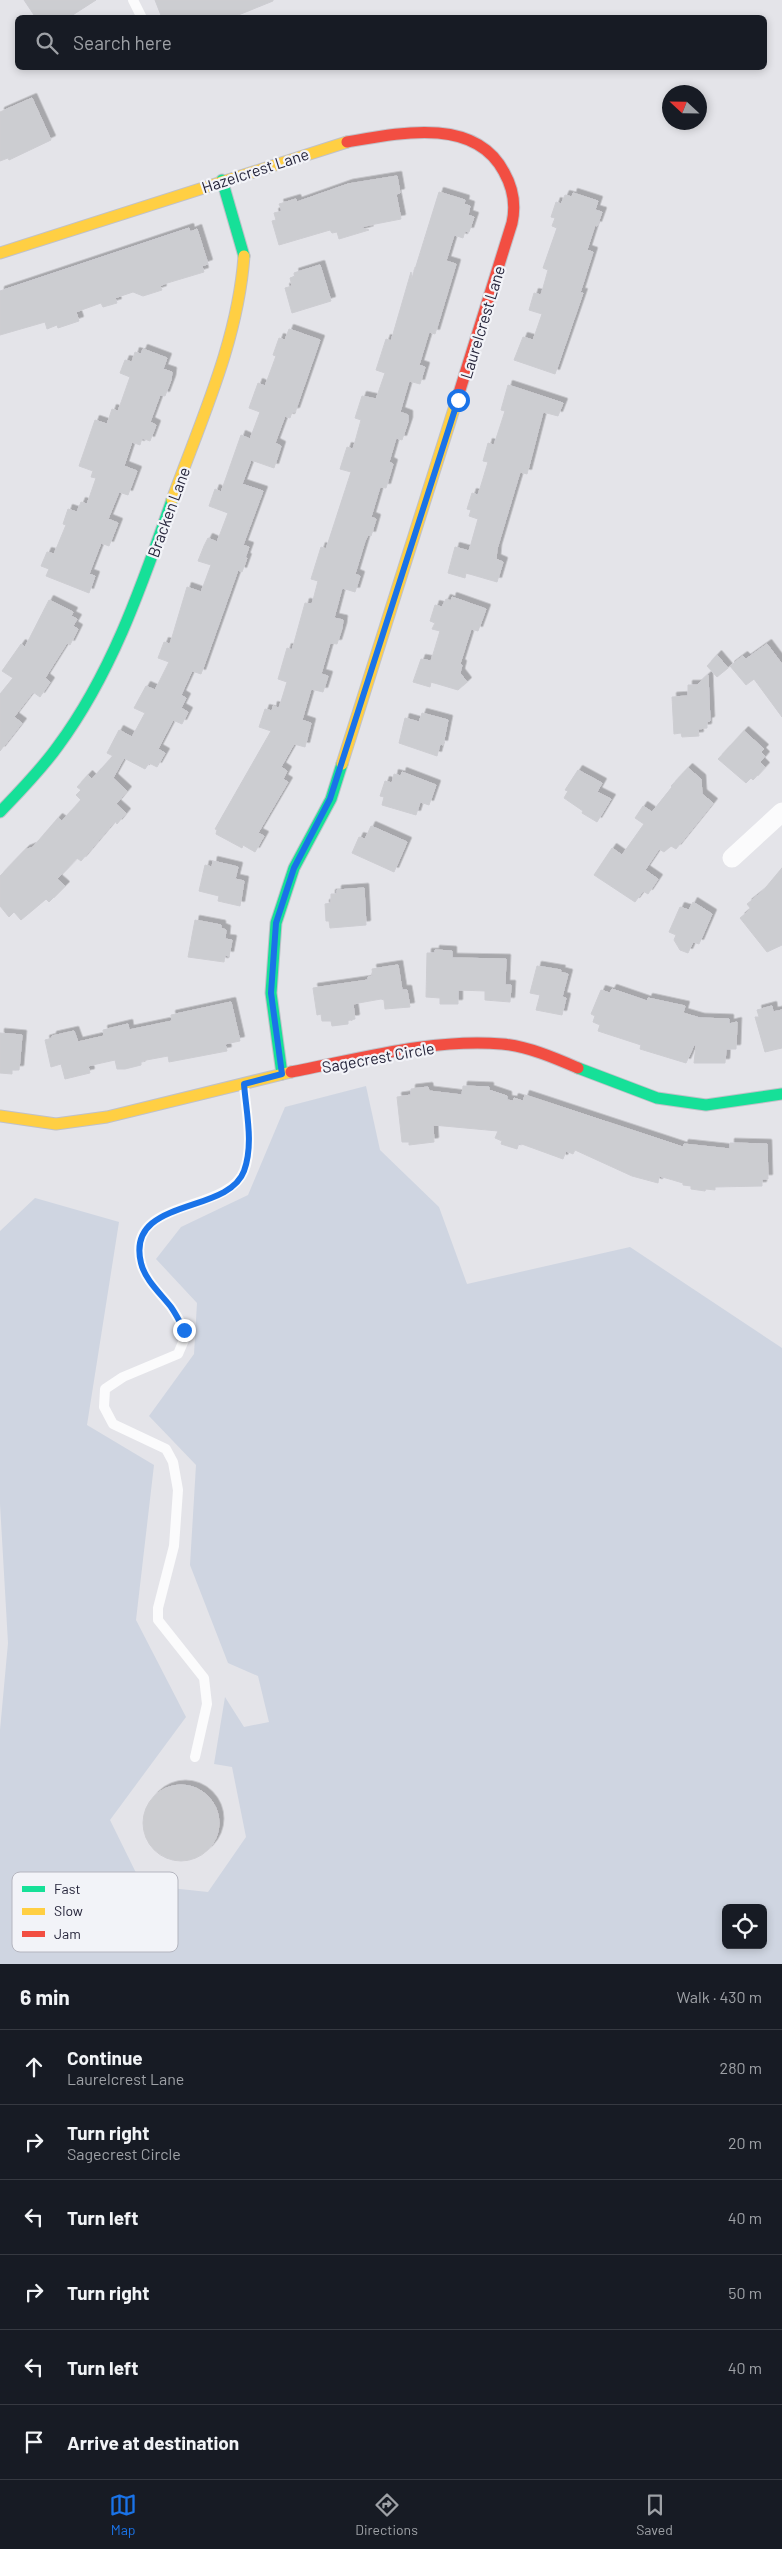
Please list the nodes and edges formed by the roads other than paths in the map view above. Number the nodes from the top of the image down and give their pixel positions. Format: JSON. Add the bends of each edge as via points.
{"nodes":[{"id":1,"x":133,"y":0,"type":"edge"},
{"id":2,"x":140,"y":15,"type":"edge"},
{"id":3,"x":505,"y":169,"type":"joint"},
{"id":4,"x":222,"y":180,"type":"junction"},
{"id":5,"x":0,"y":253,"type":"edge"},
{"id":6,"x":0,"y":812,"type":"edge"},
{"id":7,"x":782,"y":812,"type":"edge"},
{"id":8,"x":732,"y":858,"type":"dead end"},
{"id":9,"x":282,"y":1074,"type":"junction"},
{"id":10,"x":244,"y":1084,"type":"junction"},
{"id":11,"x":782,"y":1094,"type":"edge"},
{"id":12,"x":0,"y":1116,"type":"edge"},
{"id":13,"x":195,"y":1757,"type":"dead end"}],
"edges":[{"from":1,"to":2,"type":"lane"},
{"from":3,"to":4,"type":"street","name":"Hazelcrest Lane","via":[[494,155],[462,136],[400,133],[344,142]]},
{"from":3,"to":9,"type":"street","name":"Laurelcrest Lane","via":[[514,212],[504,254],[330,799],[294,868],[276,923],[271,993]]},
{"from":4,"to":5,"type":"street","name":"Hazelcrest Lane"},
{"from":4,"to":6,"type":"street","name":"Bracken Lane","via":[[244,256],[242,295],[232,336],[130,618],[103,675],[44,766]]},
{"from":7,"to":8,"type":"street"},
{"from":9,"to":10,"type":"street","name":"Sagecrest Circle"},
{"from":9,"to":11,"type":"street","name":"Sagecrest Circle","via":[[424,1046],[503,1044],[551,1058],[657,1098],[706,1105]]},
{"from":10,"to":12,"type":"street","name":"Sagecrest Circle","via":[[107,1117],[56,1124]]},
{"from":10,"to":13,"type":"lane","via":[[249,1152],[238,1182],[152,1222],[140,1242],[141,1264],[184,1330],[178,1354],[123,1377],[105,1389],[104,1407],[113,1424],[166,1450],[173,1462],[178,1490],[174,1546],[158,1608],[158,1620],[204,1678],[207,1704]]}]}
